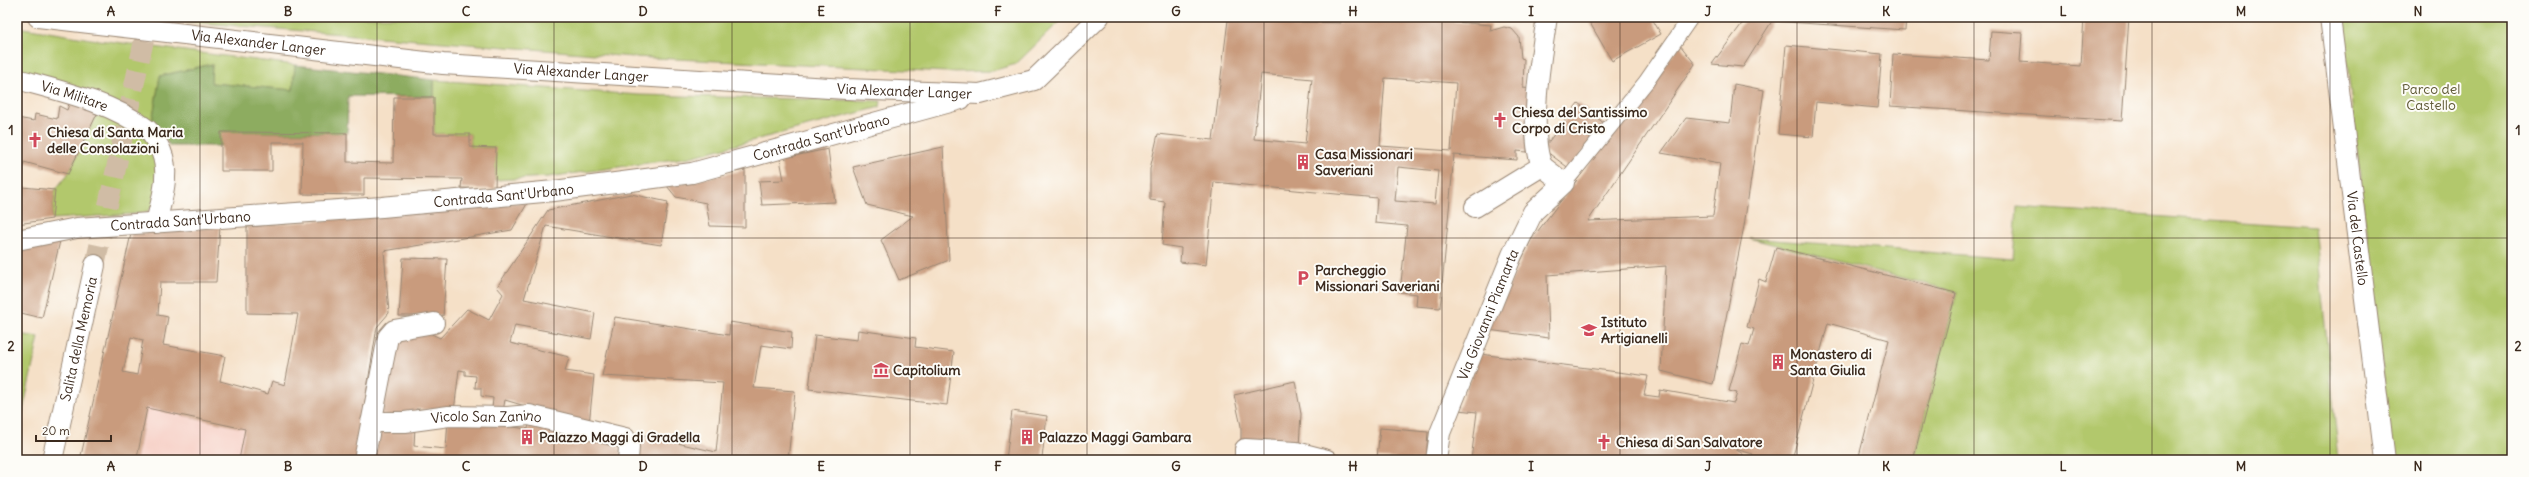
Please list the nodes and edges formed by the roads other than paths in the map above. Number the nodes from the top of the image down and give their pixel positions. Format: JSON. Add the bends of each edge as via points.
{"nodes":[{"id":1,"x":38,"y":17,"type":"edge"},
{"id":2,"x":1099,"y":17,"type":"edge"},
{"id":3,"x":1547,"y":17,"type":"edge"},
{"id":4,"x":1692,"y":17,"type":"edge"},
{"id":5,"x":2330,"y":17,"type":"edge"},
{"id":6,"x":17,"y":80,"type":"edge"},
{"id":7,"x":980,"y":94,"type":"junction"},
{"id":8,"x":1542,"y":166,"type":"junction"},
{"id":9,"x":1564,"y":183,"type":"junction"},
{"id":10,"x":1475,"y":207,"type":"dead end"},
{"id":11,"x":156,"y":223,"type":"junction"},
{"id":12,"x":17,"y":240,"type":"edge"},
{"id":13,"x":95,"y":264,"type":"tunnel mouth"},
{"id":14,"x":434,"y":323,"type":"dead end"},
{"id":15,"x":371,"y":422,"type":"junction"},
{"id":16,"x":52,"y":460,"type":"edge"},
{"id":17,"x":364,"y":460,"type":"edge"},
{"id":18,"x":628,"y":460,"type":"edge"},
{"id":19,"x":1245,"y":460,"type":"edge"},
{"id":20,"x":1327,"y":460,"type":"edge"},
{"id":21,"x":1436,"y":460,"type":"edge"},
{"id":22,"x":2385,"y":460,"type":"edge"}],
"edges":[{"from":1,"to":7,"type":"street","name":"Via Alexander Langer","via":[[443,64],[846,89]]},
{"from":2,"to":7,"type":"street","name":"Via Alexander Langer","via":[[1034,80]]},
{"from":3,"to":8,"type":"street","via":[[1537,122],[1538,155]]},
{"from":4,"to":9,"type":"street","name":"Via Giovanni Piamarta","via":[[1646,82]]},
{"from":5,"to":22,"type":"street","name":"Via del Castello"},
{"from":6,"to":11,"type":"street","name":"Via Militare","via":[[58,90],[108,108],[149,131],[161,152],[165,183]]},
{"from":7,"to":11,"type":"street","name":"Contrada Sant'Urbano","via":[[692,172],[554,191]]},
{"from":8,"to":9,"type":"street"},
{"from":8,"to":10,"type":"street"},
{"from":9,"to":21,"type":"street","name":"Via Giovanni Piamarta","via":[[1533,212],[1512,255],[1440,433]]},
{"from":11,"to":12,"type":"street","name":"Contrada Sant'Urbano","via":[[77,228]]},
{"from":13,"to":16,"type":"street","name":"Salita della Memoria"},
{"from":14,"to":15,"type":"street","via":[[394,330],[390,333]]},
{"from":15,"to":17,"type":"street"},
{"from":15,"to":18,"type":"street","name":"Vicolo San Zanino","via":[[405,422],[449,416],[507,418],[529,415],[625,438],[629,447]]},
{"from":19,"to":20,"type":"street","via":[[1246,449],[1296,452]]}]}
